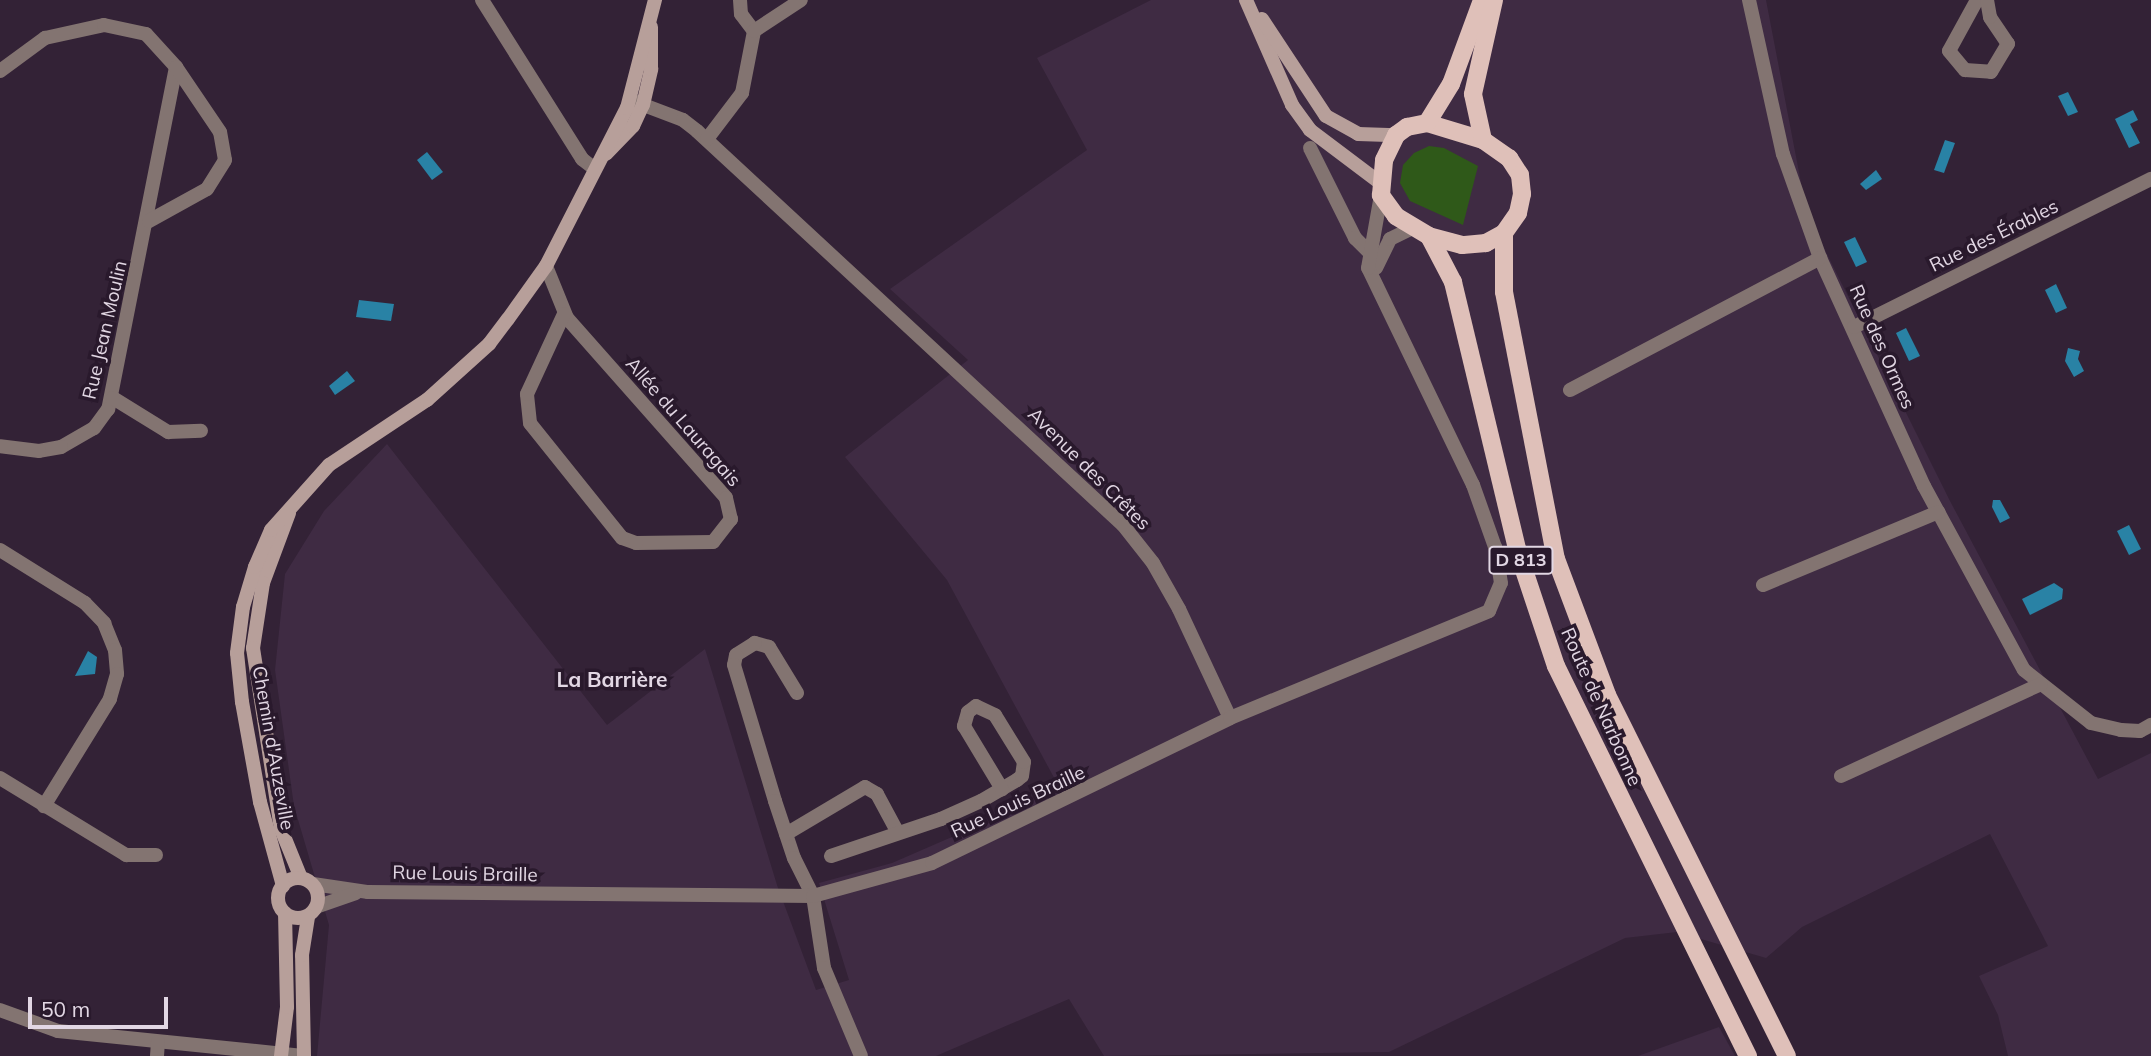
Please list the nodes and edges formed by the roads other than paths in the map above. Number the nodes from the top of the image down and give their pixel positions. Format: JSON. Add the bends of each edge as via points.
{"nodes":[{"id":1,"x":482,"y":0,"type":"edge"},
{"id":2,"x":655,"y":0,"type":"edge"},
{"id":3,"x":740,"y":0,"type":"edge"},
{"id":4,"x":801,"y":0,"type":"edge"},
{"id":5,"x":1247,"y":0,"type":"edge"},
{"id":6,"x":1482,"y":0,"type":"edge"},
{"id":7,"x":1494,"y":0,"type":"edge"},
{"id":8,"x":1749,"y":0,"type":"edge"},
{"id":9,"x":1977,"y":0,"type":"edge"},
{"id":10,"x":1987,"y":0,"type":"edge"},
{"id":11,"x":754,"y":31,"type":"junction"},
{"id":12,"x":176,"y":67,"type":"junction"},
{"id":13,"x":0,"y":71,"type":"edge"},
{"id":14,"x":636,"y":102,"type":"junction"},
{"id":15,"x":1427,"y":123,"type":"junction"},
{"id":16,"x":1396,"y":135,"type":"junction"},
{"id":17,"x":707,"y":139,"type":"junction"},
{"id":18,"x":1483,"y":139,"type":"junction"},
{"id":19,"x":1310,"y":148,"type":"dead end"},
{"id":20,"x":598,"y":164,"type":"junction"},
{"id":21,"x":2151,"y":179,"type":"edge"},
{"id":22,"x":1380,"y":189,"type":"junction"},
{"id":23,"x":149,"y":222,"type":"junction"},
{"id":24,"x":1421,"y":232,"type":"junction"},
{"id":25,"x":1504,"y":233,"type":"junction"},
{"id":26,"x":1371,"y":254,"type":"junction"},
{"id":27,"x":1820,"y":258,"type":"junction"},
{"id":28,"x":546,"y":266,"type":"junction"},
{"id":29,"x":1374,"y":280,"type":"junction"},
{"id":30,"x":564,"y":314,"type":"junction"},
{"id":31,"x":1854,"y":327,"type":"junction"},
{"id":32,"x":1570,"y":390,"type":"dead end"},
{"id":33,"x":113,"y":398,"type":"junction"},
{"id":34,"x":201,"y":431,"type":"dead end"},
{"id":35,"x":0,"y":446,"type":"edge"},
{"id":36,"x":293,"y":502,"type":"junction"},
{"id":37,"x":1938,"y":512,"type":"junction"},
{"id":38,"x":0,"y":550,"type":"edge"},
{"id":39,"x":1763,"y":585,"type":"dead end"},
{"id":40,"x":2040,"y":684,"type":"junction"},
{"id":41,"x":797,"y":693,"type":"dead end"},
{"id":42,"x":1230,"y":718,"type":"junction"},
{"id":43,"x":2151,"y":725,"type":"edge"},
{"id":44,"x":1841,"y":776,"type":"dead end"},
{"id":45,"x":0,"y":778,"type":"edge"},
{"id":46,"x":1002,"y":789,"type":"junction"},
{"id":47,"x":44,"y":806,"type":"junction"},
{"id":48,"x":898,"y":833,"type":"junction"},
{"id":49,"x":786,"y":834,"type":"junction"},
{"id":50,"x":156,"y":855,"type":"dead end"},
{"id":51,"x":831,"y":856,"type":"dead end"},
{"id":52,"x":307,"y":881,"type":"junction"},
{"id":53,"x":283,"y":886,"type":"junction"},
{"id":54,"x":368,"y":892,"type":"junction"},
{"id":55,"x":813,"y":896,"type":"junction"},
{"id":56,"x":312,"y":912,"type":"junction"},
{"id":57,"x":285,"y":913,"type":"junction"},
{"id":58,"x":0,"y":1010,"type":"edge"},
{"id":59,"x":158,"y":1049,"type":"edge"},
{"id":60,"x":282,"y":1055,"type":"edge"},
{"id":61,"x":304,"y":1056,"type":"edge"},
{"id":62,"x":861,"y":1056,"type":"edge"},
{"id":63,"x":1748,"y":1056,"type":"edge"},
{"id":64,"x":1787,"y":1056,"type":"edge"}],
"edges":[{"from":1,"to":20,"type":"street","via":[[582,159]]},
{"from":2,"to":14,"type":"street","name":"Chemin d'Auzeville"},
{"from":3,"to":11,"type":"street","via":[[741,14]]},
{"from":4,"to":11,"type":"street"},
{"from":5,"to":16,"type":"street","via":[[1326,116],[1358,134]]},
{"from":5,"to":22,"type":"street","via":[[1292,104],[1310,130]]},
{"from":6,"to":15,"type":"main road","via":[[1451,84]]},
{"from":7,"to":18,"type":"main road","via":[[1473,94]]},
{"from":8,"to":27,"type":"street","name":"Rue des Ormes","via":[[1783,154]]},
{"from":9,"to":10,"type":"street","via":[[1949,51],[1965,70],[1991,72],[2008,44],[1990,17]]},
{"from":11,"to":17,"type":"street","via":[[742,93]]},
{"from":12,"to":13,"type":"street","via":[[146,34],[104,25],[45,38]]},
{"from":12,"to":23,"type":"street","name":"Rue Jean Moulin"},
{"from":12,"to":23,"type":"street","via":[[220,132],[225,160],[207,189]]},
{"from":14,"to":17,"type":"street","name":"Avenue des Crêtes","via":[[683,120]]},
{"from":14,"to":20,"type":"street","name":"Chemin d'Auzeville"},
{"from":15,"to":16,"type":"main road"},
{"from":15,"to":18,"type":"main road","number":"D 813"},
{"from":16,"to":22,"type":"main road"},
{"from":17,"to":42,"type":"street","name":"Avenue des Crêtes","via":[[1123,526],[1179,608]]},
{"from":18,"to":25,"type":"main road","number":"D 813","via":[[1509,158],[1520,175],[1518,213]]},
{"from":19,"to":26,"type":"street","via":[[1355,238]]},
{"from":20,"to":28,"type":"street","name":"Chemin d'Auzeville"},
{"from":21,"to":31,"type":"street","name":"Rue des Érables"},
{"from":22,"to":24,"type":"main road","number":"D 813","via":[[1395,216]]},
{"from":22,"to":26,"type":"street"},
{"from":23,"to":33,"type":"street","name":"Rue Jean Moulin"},
{"from":24,"to":25,"type":"main road","number":"D 813","via":[[1473,246]]},
{"from":24,"to":29,"type":"street","via":[[1397,234],[1384,246]]},
{"from":24,"to":63,"type":"main road","name":"Route de Narbonne","number":"D 813","via":[[1453,282],[1517,548],[1556,666]]},
{"from":25,"to":64,"type":"main road","name":"Route de Narbonne","number":"D 813","via":[[1504,292],[1556,559],[1607,695]]},
{"from":26,"to":29,"type":"street","via":[[1368,268]]},
{"from":27,"to":31,"type":"street","name":"Rue des Ormes"},
{"from":27,"to":32,"type":"street"},
{"from":28,"to":30,"type":"street","name":"Allée du Lauragais"},
{"from":28,"to":36,"type":"street","name":"Chemin d'Auzeville","via":[[489,344],[426,400],[330,465]]},
{"from":29,"to":42,"type":"street","via":[[1473,485],[1500,565],[1498,597],[1489,611],[1469,623]]},
{"from":30,"to":30,"type":"street","name":"Allée du Lauragais","via":[[726,499],[731,519],[713,542],[636,543],[622,538],[530,423],[527,394]]},
{"from":31,"to":37,"type":"street","name":"Rue des Ormes"},
{"from":33,"to":34,"type":"street","via":[[168,432]]},
{"from":33,"to":35,"type":"street","name":"Rue Jean Moulin","via":[[94,428],[73,443],[39,451]]},
{"from":36,"to":52,"type":"street","name":"Chemin d'Auzeville","via":[[263,583],[253,648],[281,829]]},
{"from":36,"to":53,"type":"street","name":"Chemin d'Auzeville","via":[[271,530],[255,567],[243,607],[237,653],[248,740]]},
{"from":37,"to":39,"type":"street"},
{"from":37,"to":40,"type":"street","name":"Rue des Ormes","via":[[2024,670]]},
{"from":38,"to":47,"type":"street","via":[[85,603],[104,623],[115,650],[117,674],[110,699]]},
{"from":40,"to":43,"type":"street","name":"Rue des Ormes","via":[[2073,712],[2105,729],[2140,731]]},
{"from":40,"to":44,"type":"street"},
{"from":41,"to":49,"type":"street","via":[[769,646],[755,643],[736,655],[734,665]]},
{"from":42,"to":55,"type":"street","name":"Rue Louis Braille","via":[[932,863]]},
{"from":45,"to":47,"type":"street"},
{"from":46,"to":46,"type":"street","via":[[1022,776],[1024,762],[992,710],[976,706],[968,712],[964,726]]},
{"from":46,"to":48,"type":"street","via":[[941,819]]},
{"from":47,"to":50,"type":"street","via":[[126,855]]},
{"from":48,"to":49,"type":"street","via":[[877,794],[865,788]]},
{"from":48,"to":51,"type":"street"},
{"from":49,"to":55,"type":"street"},
{"from":52,"to":53,"type":"street"},
{"from":52,"to":54,"type":"street","name":"Rue Louis Braille"},
{"from":52,"to":56,"type":"street","via":[[319,896]]},
{"from":53,"to":57,"type":"street","via":[[278,900]]},
{"from":54,"to":55,"type":"street","name":"Rue Louis Braille"},
{"from":54,"to":56,"type":"street","name":"Rue Louis Braille"},
{"from":55,"to":62,"type":"street","via":[[824,968]]},
{"from":56,"to":57,"type":"street"},
{"from":56,"to":61,"type":"street","via":[[302,954]]},
{"from":57,"to":60,"type":"street","via":[[287,1007]]},
{"from":58,"to":59,"type":"street","via":[[58,1031]]},
{"from":59,"to":60,"type":"street"},
{"from":60,"to":61,"type":"street"}]}
